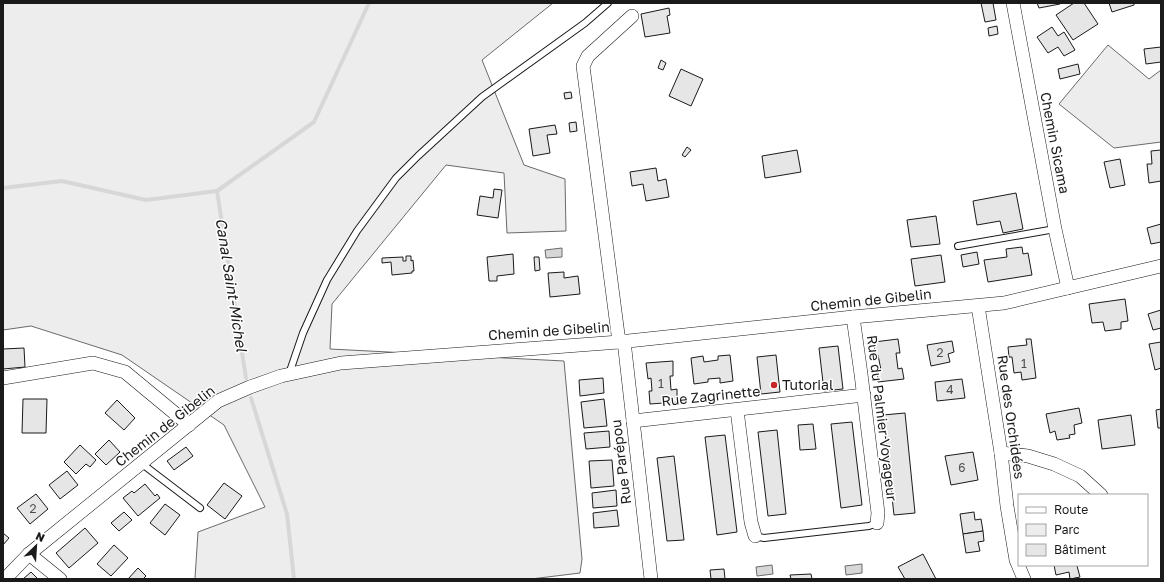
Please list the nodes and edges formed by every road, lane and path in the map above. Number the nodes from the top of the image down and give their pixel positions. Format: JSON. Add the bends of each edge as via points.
{"nodes":[{"id":1,"x":608,"y":3,"type":"edge"},
{"id":2,"x":1013,"y":3,"type":"edge"},
{"id":3,"x":632,"y":16,"type":"dead end"},
{"id":4,"x":1055,"y":229,"type":"junction"},
{"id":5,"x":958,"y":246,"type":"dead end"},
{"id":6,"x":1161,"y":266,"type":"edge"},
{"id":7,"x":1068,"y":288,"type":"junction"},
{"id":8,"x":978,"y":306,"type":"junction"},
{"id":9,"x":853,"y":317,"type":"junction"},
{"id":10,"x":621,"y":342,"type":"junction"},
{"id":11,"x":289,"y":375,"type":"junction"},
{"id":12,"x":3,"y":378,"type":"edge"},
{"id":13,"x":864,"y":395,"type":"junction"},
{"id":14,"x":737,"y":410,"type":"junction"},
{"id":15,"x":632,"y":421,"type":"junction"},
{"id":16,"x":188,"y":425,"type":"junction"},
{"id":17,"x":1001,"y":453,"type":"junction"},
{"id":18,"x":142,"y":463,"type":"junction"},
{"id":19,"x":1100,"y":494,"type":"edge"},
{"id":20,"x":200,"y":508,"type":"dead end"},
{"id":21,"x":877,"y":523,"type":"joint"},
{"id":22,"x":755,"y":536,"type":"joint"},
{"id":23,"x":29,"y":554,"type":"junction"},
{"id":24,"x":1018,"y":565,"type":"edge"},
{"id":25,"x":1019,"y":566,"type":"edge"},
{"id":26,"x":5,"y":579,"type":"edge"},
{"id":27,"x":60,"y":579,"type":"edge"},
{"id":28,"x":651,"y":579,"type":"edge"},
{"id":29,"x":1024,"y":579,"type":"edge"}],
"edges":[{"from":1,"to":11,"type":"lane","via":[[585,23],[482,97],[396,178],[357,231],[327,280],[303,333]]},
{"from":2,"to":4,"type":"street","name":"Chemin Sicama"},
{"from":3,"to":10,"type":"street","name":"Rue Parépou","via":[[588,56],[583,66]]},
{"from":4,"to":5,"type":"lane"},
{"from":4,"to":7,"type":"street","name":"Chemin Sicama"},
{"from":6,"to":7,"type":"street","name":"Chemin de Gibelin"},
{"from":7,"to":8,"type":"street","name":"Chemin de Gibelin","via":[[1004,303]]},
{"from":8,"to":9,"type":"street","name":"Chemin de Gibelin"},
{"from":8,"to":17,"type":"street","name":"Rue des Orchidées"},
{"from":9,"to":10,"type":"street","name":"Chemin de Gibelin"},
{"from":9,"to":13,"type":"street","name":"Rue du Palmier Voyageur"},
{"from":10,"to":11,"type":"street","name":"Chemin de Gibelin","via":[[341,363]]},
{"from":10,"to":15,"type":"street","name":"Rue Parépou"},
{"from":11,"to":16,"type":"street","name":"Chemin de Gibelin","via":[[250,387],[218,401]]},
{"from":12,"to":16,"type":"street","via":[[93,364],[125,372]]},
{"from":13,"to":14,"type":"street","name":"Rue Zagrinette"},
{"from":13,"to":21,"type":"street","name":"Rue du Palmier Voyageur","via":[[878,513]]},
{"from":14,"to":15,"type":"street","name":"Rue Zagrinette"},
{"from":14,"to":22,"type":"street"},
{"from":15,"to":28,"type":"street","name":"Rue Parépou"},
{"from":16,"to":18,"type":"street","name":"Chemin de Gibelin"},
{"from":17,"to":19,"type":"street","via":[[1028,456],[1054,464],[1080,476]]},
{"from":17,"to":24,"type":"street","name":"Rue des Orchidées","via":[[1007,506]]},
{"from":18,"to":20,"type":"lane"},
{"from":18,"to":23,"type":"street","name":"Chemin de Gibelin"},
{"from":21,"to":22,"type":"lane","via":[[764,538]]},
{"from":23,"to":26,"type":"street","name":"Chemin de Gibelin"},
{"from":23,"to":27,"type":"street"},
{"from":25,"to":29,"type":"street","name":"Rue des Orchidées"}]}
